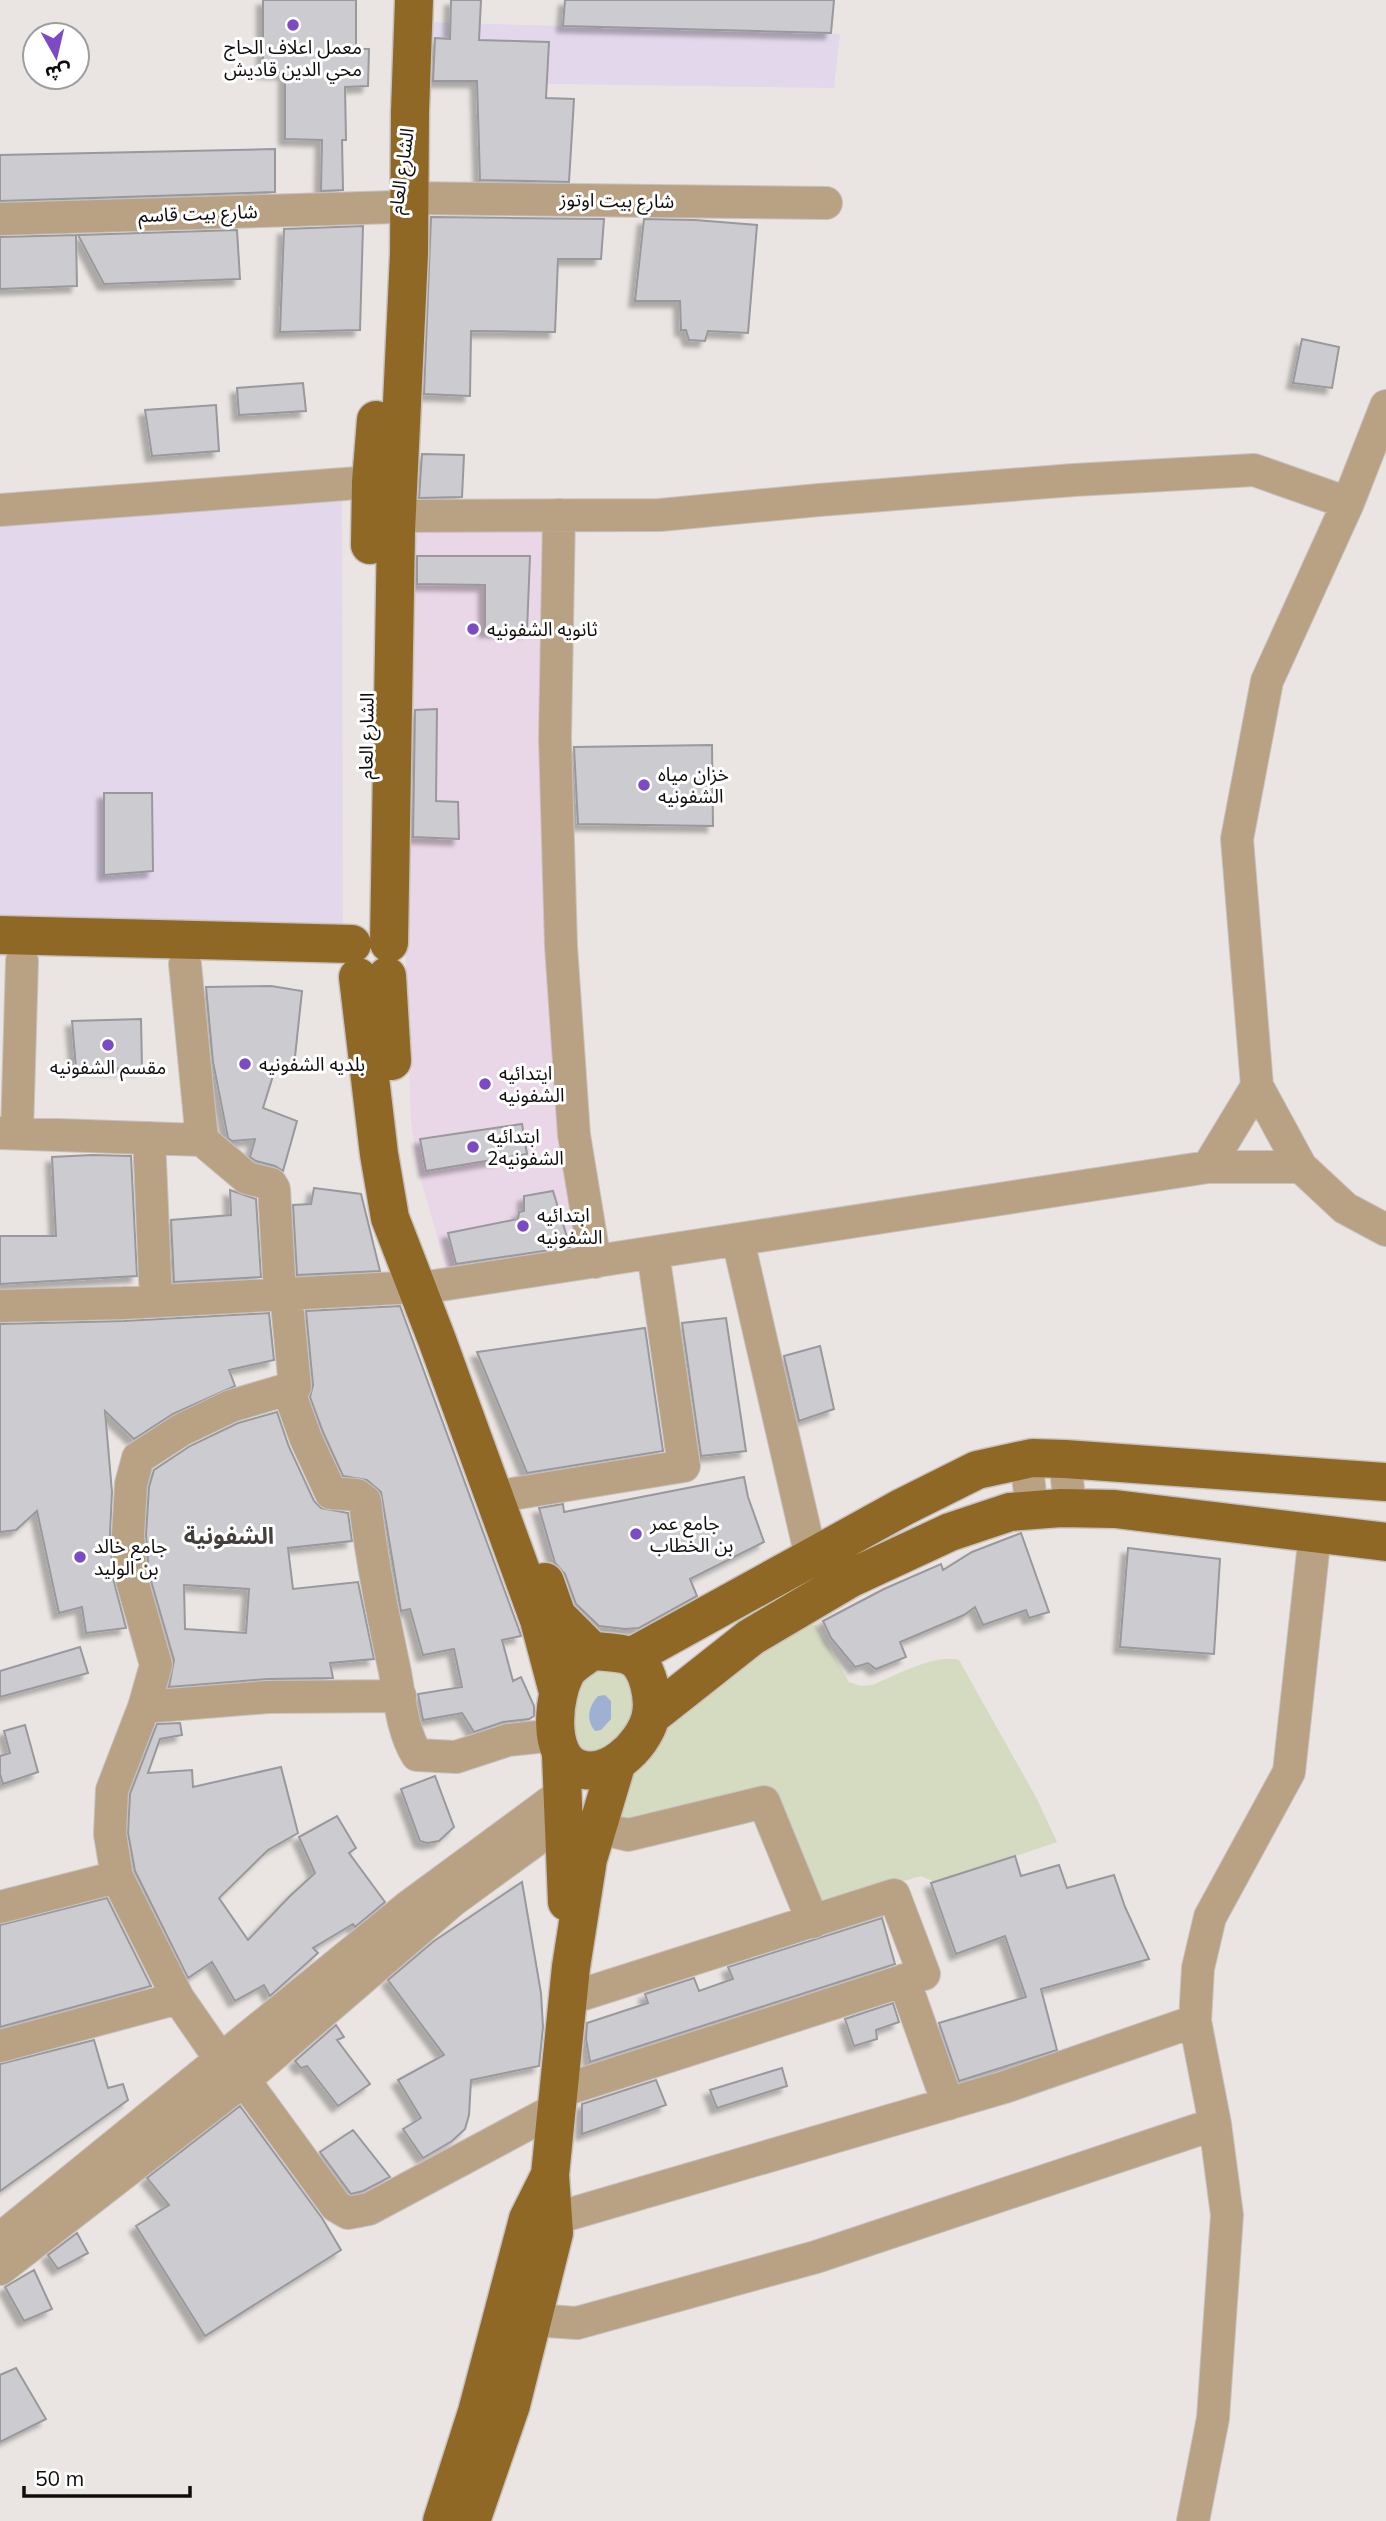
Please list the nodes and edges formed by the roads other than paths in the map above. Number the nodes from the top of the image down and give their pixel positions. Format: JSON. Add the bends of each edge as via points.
{"nodes":[{"id":1,"x":415,"y":0,"type":"edge"},
{"id":2,"x":403,"y":202,"type":"junction"},
{"id":3,"x":825,"y":203,"type":"dead end"},
{"id":4,"x":0,"y":219,"type":"edge"},
{"id":5,"x":1386,"y":406,"type":"edge"},
{"id":6,"x":371,"y":482,"type":"junction"},
{"id":7,"x":1348,"y":503,"type":"junction"},
{"id":8,"x":0,"y":510,"type":"edge"},
{"id":9,"x":559,"y":515,"type":"junction"},
{"id":10,"x":397,"y":516,"type":"junction"},
{"id":11,"x":7,"y":952,"type":"edge"},
{"id":12,"x":366,"y":957,"type":"junction"},
{"id":13,"x":184,"y":964,"type":"junction"},
{"id":14,"x":1257,"y":1086,"type":"junction"},
{"id":15,"x":8,"y":1133,"type":"edge"},
{"id":16,"x":149,"y":1138,"type":"junction"},
{"id":17,"x":202,"y":1140,"type":"junction"},
{"id":18,"x":1208,"y":1167,"type":"junction"},
{"id":19,"x":1301,"y":1167,"type":"junction"},
{"id":20,"x":1386,"y":1230,"type":"edge"},
{"id":21,"x":738,"y":1240,"type":"junction"},
{"id":22,"x":653,"y":1253,"type":"junction"},
{"id":23,"x":595,"y":1262,"type":"junction"},
{"id":24,"x":425,"y":1287,"type":"junction"},
{"id":25,"x":283,"y":1294,"type":"junction"},
{"id":26,"x":156,"y":1301,"type":"junction"},
{"id":27,"x":0,"y":1306,"type":"edge"},
{"id":28,"x":288,"y":1389,"type":"junction"},
{"id":29,"x":1026,"y":1459,"type":"junction"},
{"id":30,"x":1065,"y":1459,"type":"junction"},
{"id":31,"x":1386,"y":1482,"type":"edge"},
{"id":32,"x":512,"y":1494,"type":"junction"},
{"id":33,"x":1070,"y":1508,"type":"junction"},
{"id":34,"x":1032,"y":1510,"type":"junction"},
{"id":35,"x":1315,"y":1534,"type":"junction"},
{"id":36,"x":1386,"y":1542,"type":"edge"},
{"id":37,"x":811,"y":1557,"type":"junction"},
{"id":38,"x":593,"y":1651,"type":"junction"},
{"id":39,"x":631,"y":1657,"type":"junction"},
{"id":40,"x":558,"y":1692,"type":"junction"},
{"id":41,"x":400,"y":1696,"type":"junction"},
{"id":42,"x":144,"y":1707,"type":"junction"},
{"id":43,"x":651,"y":1716,"type":"junction"},
{"id":44,"x":617,"y":1762,"type":"junction"},
{"id":45,"x":568,"y":1786,"type":"junction"},
{"id":46,"x":117,"y":1877,"type":"junction"},
{"id":47,"x":0,"y":1907,"type":"edge"},
{"id":48,"x":813,"y":1922,"type":"junction"},
{"id":49,"x":904,"y":1980,"type":"junction"},
{"id":50,"x":569,"y":1983,"type":"junction"},
{"id":51,"x":178,"y":1998,"type":"junction"},
{"id":52,"x":1195,"y":2021,"type":"junction"},
{"id":53,"x":0,"y":2046,"type":"edge"},
{"id":54,"x":233,"y":2070,"type":"junction"},
{"id":55,"x":557,"y":2100,"type":"junction"},
{"id":56,"x":948,"y":2104,"type":"junction"},
{"id":57,"x":1215,"y":2124,"type":"junction"},
{"id":58,"x":550,"y":2175,"type":"junction"},
{"id":59,"x":553,"y":2219,"type":"junction"},
{"id":60,"x":0,"y":2239,"type":"edge"},
{"id":61,"x":0,"y":2269,"type":"edge"},
{"id":62,"x":532,"y":2320,"type":"junction"},
{"id":63,"x":442,"y":2521,"type":"edge"},
{"id":64,"x":471,"y":2521,"type":"edge"},
{"id":65,"x":1193,"y":2521,"type":"edge"}],
"edges":[{"from":1,"to":2,"type":"main road","name":"الشارع العام"},
{"from":2,"to":3,"type":"street","name":"شارع بيت اوتوز"},
{"from":2,"to":4,"type":"street","name":"شارع بيت قاسم"},
{"from":2,"to":6,"type":"main road","name":"الشارع العام","via":[[388,266]]},
{"from":2,"to":10,"type":"main road","name":"الشارع العام","via":[[409,254]]},
{"from":5,"to":7,"type":"street"},
{"from":6,"to":8,"type":"street"},
{"from":6,"to":12,"type":"main road","name":"الشارع العام"},
{"from":7,"to":9,"type":"street","via":[[1254,470],[1074,480],[660,515]]},
{"from":7,"to":14,"type":"street","via":[[1267,681],[1237,839]]},
{"from":9,"to":10,"type":"street"},
{"from":9,"to":23,"type":"street","via":[[555,738],[561,946],[574,1135]]},
{"from":10,"to":12,"type":"main road","name":"الشارع العام"},
{"from":11,"to":12,"type":"main road"},
{"from":11,"to":13,"type":"main road"},
{"from":11,"to":15,"type":"street"},
{"from":12,"to":13,"type":"main road"},
{"from":12,"to":24,"type":"main road"},
{"from":13,"to":17,"type":"street"},
{"from":14,"to":18,"type":"street"},
{"from":14,"to":19,"type":"street"},
{"from":15,"to":16,"type":"street"},
{"from":16,"to":17,"type":"street"},
{"from":16,"to":26,"type":"street"},
{"from":17,"to":25,"type":"street","via":[[247,1178],[274,1189]]},
{"from":18,"to":19,"type":"street"},
{"from":18,"to":21,"type":"street"},
{"from":19,"to":20,"type":"street","via":[[1345,1208]]},
{"from":21,"to":22,"type":"street"},
{"from":21,"to":37,"type":"street"},
{"from":22,"to":23,"type":"street"},
{"from":22,"to":32,"type":"street","via":[[684,1466]]},
{"from":23,"to":24,"type":"street"},
{"from":24,"to":25,"type":"street"},
{"from":24,"to":32,"type":"main road"},
{"from":24,"to":40,"type":"main road","via":[[539,1619]]},
{"from":25,"to":26,"type":"street"},
{"from":25,"to":28,"type":"street","via":[[295,1387]]},
{"from":26,"to":27,"type":"street"},
{"from":28,"to":41,"type":"street","via":[[331,1493],[357,1495],[365,1501],[370,1551]]},
{"from":28,"to":42,"type":"street","via":[[231,1406],[138,1458],[131,1484],[131,1577],[156,1665]]},
{"from":29,"to":30,"type":"main road"},
{"from":29,"to":34,"type":"street"},
{"from":29,"to":37,"type":"main road","via":[[977,1469]]},
{"from":30,"to":31,"type":"main road"},
{"from":30,"to":33,"type":"street"},
{"from":32,"to":38,"type":"main road","via":[[557,1616]]},
{"from":33,"to":34,"type":"main road"},
{"from":33,"to":35,"type":"main road","via":[[1115,1509]]},
{"from":34,"to":43,"type":"main road","via":[[1010,1512],[950,1532],[851,1578],[751,1637]]},
{"from":35,"to":36,"type":"main road"},
{"from":35,"to":52,"type":"street","via":[[1289,1772],[1210,1917],[1198,1968]]},
{"from":37,"to":39,"type":"main road"},
{"from":38,"to":39,"type":"main road"},
{"from":38,"to":40,"type":"main road","via":[[569,1668]]},
{"from":39,"to":43,"type":"main road","via":[[650,1682]]},
{"from":40,"to":45,"type":"main road"},
{"from":41,"to":42,"type":"street","via":[[268,1697]]},
{"from":41,"to":45,"type":"street","via":[[409,1742],[417,1755],[456,1758],[508,1740]]},
{"from":42,"to":46,"type":"street","via":[[112,1790],[110,1835]]},
{"from":43,"to":44,"type":"main road","via":[[631,1751]]},
{"from":44,"to":45,"type":"main road"},
{"from":44,"to":45,"type":"main road","via":[[602,1768],[575,1767]]},
{"from":45,"to":48,"type":"street","via":[[628,1835],[764,1802]]},
{"from":45,"to":50,"type":"main road","via":[[588,1859]]},
{"from":45,"to":54,"type":"street","via":[[408,1907]]},
{"from":46,"to":47,"type":"street"},
{"from":46,"to":51,"type":"street"},
{"from":48,"to":49,"type":"street","via":[[894,1895],[924,1974]]},
{"from":48,"to":50,"type":"street"},
{"from":49,"to":55,"type":"street"},
{"from":49,"to":56,"type":"street"},
{"from":50,"to":55,"type":"main road"},
{"from":51,"to":53,"type":"street"},
{"from":51,"to":54,"type":"street"},
{"from":52,"to":56,"type":"street"},
{"from":52,"to":57,"type":"street"},
{"from":54,"to":55,"type":"street","via":[[336,2206],[348,2213],[369,2209]]},
{"from":54,"to":60,"type":"street"},
{"from":54,"to":61,"type":"street"},
{"from":55,"to":58,"type":"main road"},
{"from":56,"to":59,"type":"street"},
{"from":57,"to":62,"type":"street","via":[[816,2257],[577,2323]]},
{"from":57,"to":65,"type":"street","via":[[1227,2215],[1213,2418]]},
{"from":58,"to":59,"type":"main road"},
{"from":58,"to":63,"type":"main road","via":[[528,2220],[477,2412]]},
{"from":59,"to":62,"type":"main road","via":[[554,2233]]},
{"from":62,"to":64,"type":"main road","via":[[510,2405]]}]}
